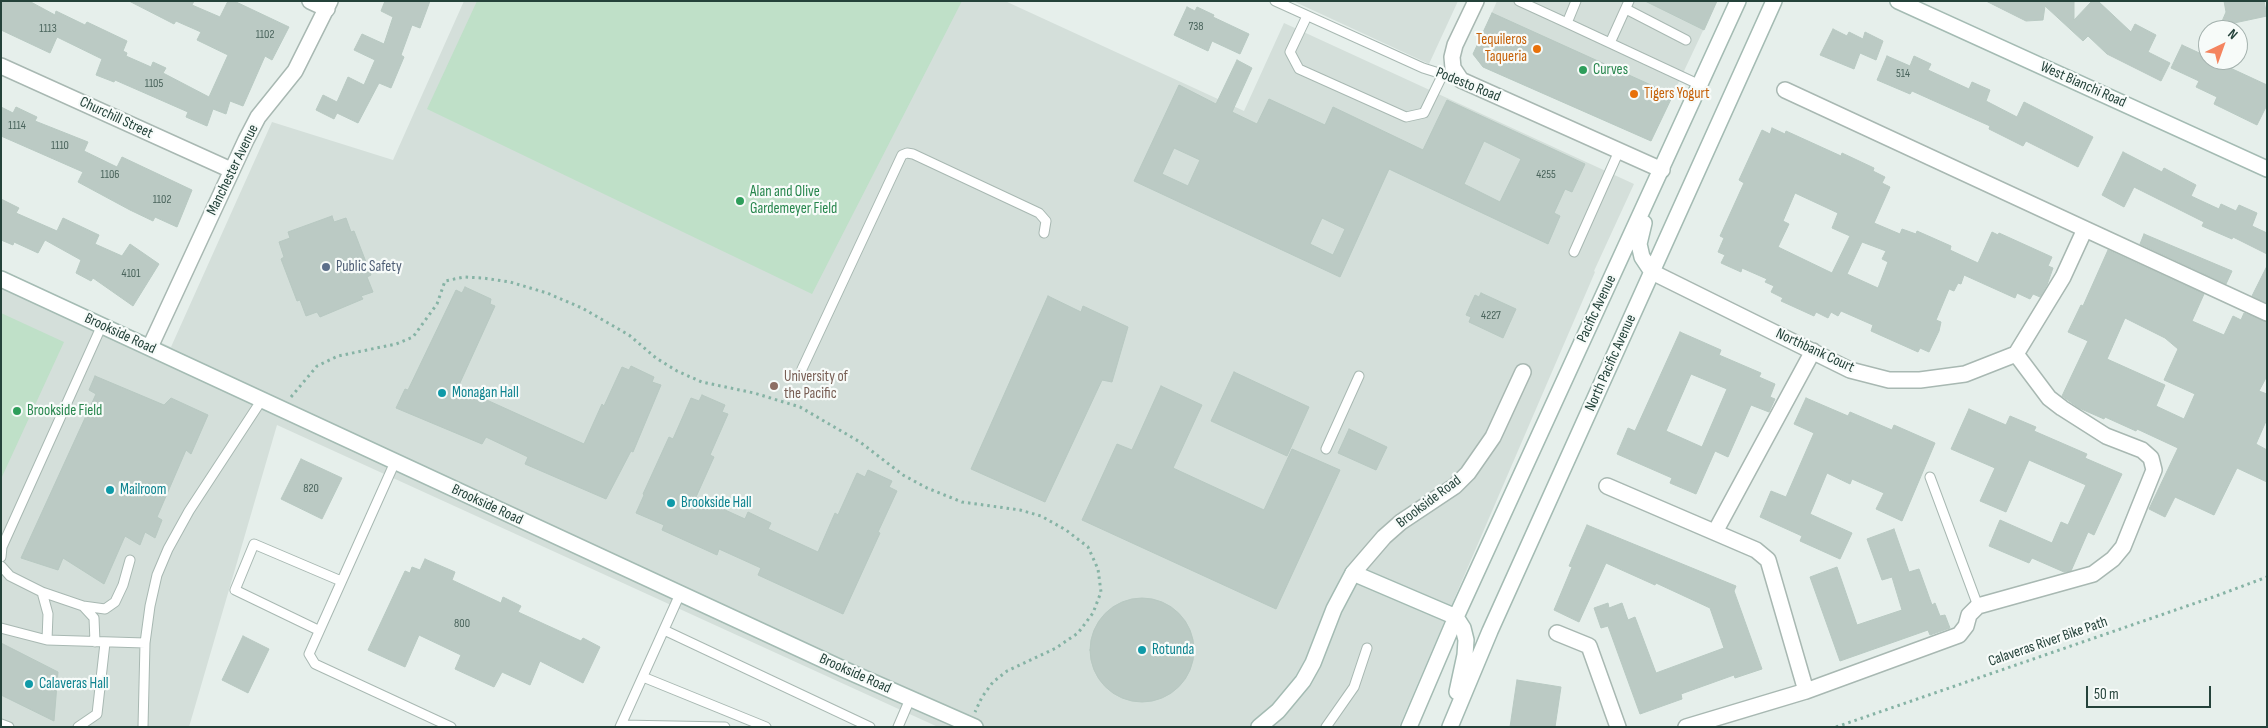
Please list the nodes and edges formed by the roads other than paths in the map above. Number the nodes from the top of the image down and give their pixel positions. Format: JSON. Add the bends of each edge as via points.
{"nodes":[{"id":1,"x":310,"y":1,"type":"edge"},
{"id":2,"x":1274,"y":1,"type":"edge"},
{"id":3,"x":1476,"y":1,"type":"edge"},
{"id":4,"x":1519,"y":1,"type":"edge"},
{"id":5,"x":1576,"y":1,"type":"edge"},
{"id":6,"x":1738,"y":1,"type":"edge"},
{"id":7,"x":1774,"y":1,"type":"edge"},
{"id":8,"x":1898,"y":1,"type":"edge"},
{"id":9,"x":328,"y":5,"type":"edge"},
{"id":10,"x":1628,"y":5,"type":"edge"},
{"id":11,"x":1307,"y":16,"type":"junction"},
{"id":12,"x":1567,"y":23,"type":"junction"},
{"id":13,"x":1686,"y":40,"type":"dead end"},
{"id":14,"x":1610,"y":43,"type":"junction"},
{"id":15,"x":1,"y":66,"type":"edge"},
{"id":16,"x":1443,"y":74,"type":"junction"},
{"id":17,"x":1461,"y":80,"type":"junction"},
{"id":18,"x":1700,"y":85,"type":"junction"},
{"id":19,"x":1785,"y":90,"type":"dead end"},
{"id":20,"x":1618,"y":151,"type":"junction"},
{"id":21,"x":2267,"y":169,"type":"edge"},
{"id":22,"x":231,"y":170,"type":"junction"},
{"id":23,"x":1662,"y":170,"type":"junction"},
{"id":24,"x":2085,"y":230,"type":"junction"},
{"id":25,"x":1044,"y":233,"type":"dead end"},
{"id":26,"x":1574,"y":252,"type":"dead end"},
{"id":27,"x":1652,"y":272,"type":"junction"},
{"id":28,"x":1,"y":279,"type":"edge"},
{"id":29,"x":2267,"y":312,"type":"edge"},
{"id":30,"x":102,"y":326,"type":"junction"},
{"id":31,"x":150,"y":347,"type":"junction"},
{"id":32,"x":1813,"y":351,"type":"junction"},
{"id":33,"x":2016,"y":354,"type":"junction"},
{"id":34,"x":802,"y":369,"type":"dead end"},
{"id":35,"x":1523,"y":372,"type":"dead end"},
{"id":36,"x":1359,"y":376,"type":"dead end"},
{"id":37,"x":261,"y":400,"type":"junction"},
{"id":38,"x":1326,"y":449,"type":"dead end"},
{"id":39,"x":395,"y":462,"type":"junction"},
{"id":40,"x":1930,"y":477,"type":"dead end"},
{"id":41,"x":1607,"y":486,"type":"dead end"},
{"id":42,"x":1714,"y":532,"type":"junction"},
{"id":43,"x":1,"y":557,"type":"edge"},
{"id":44,"x":130,"y":560,"type":"dead end"},
{"id":45,"x":1,"y":566,"type":"edge"},
{"id":46,"x":1353,"y":573,"type":"junction"},
{"id":47,"x":340,"y":581,"type":"junction"},
{"id":48,"x":42,"y":592,"type":"junction"},
{"id":49,"x":680,"y":594,"type":"junction"},
{"id":50,"x":83,"y":606,"type":"junction"},
{"id":51,"x":1978,"y":606,"type":"junction"},
{"id":52,"x":1456,"y":617,"type":"junction"},
{"id":53,"x":1,"y":628,"type":"edge"},
{"id":54,"x":318,"y":630,"type":"junction"},
{"id":55,"x":664,"y":630,"type":"junction"},
{"id":56,"x":1557,"y":633,"type":"dead end"},
{"id":57,"x":46,"y":640,"type":"junction"},
{"id":58,"x":95,"y":642,"type":"junction"},
{"id":59,"x":106,"y":643,"type":"junction"},
{"id":60,"x":145,"y":643,"type":"junction"},
{"id":61,"x":1367,"y":648,"type":"dead end"},
{"id":62,"x":643,"y":677,"type":"junction"},
{"id":63,"x":1806,"y":691,"type":"junction"},
{"id":64,"x":910,"y":699,"type":"junction"},
{"id":65,"x":1,"y":724,"type":"edge"},
{"id":66,"x":621,"y":726,"type":"edge"},
{"id":67,"x":972,"y":726,"type":"edge"},
{"id":68,"x":9,"y":727,"type":"edge"},
{"id":69,"x":78,"y":727,"type":"edge"},
{"id":70,"x":144,"y":727,"type":"edge"},
{"id":71,"x":451,"y":727,"type":"edge"},
{"id":72,"x":725,"y":727,"type":"edge"},
{"id":73,"x":766,"y":727,"type":"edge"},
{"id":74,"x":870,"y":727,"type":"edge"},
{"id":75,"x":898,"y":727,"type":"edge"},
{"id":76,"x":1259,"y":727,"type":"edge"},
{"id":77,"x":1326,"y":727,"type":"edge"},
{"id":78,"x":1409,"y":727,"type":"edge"},
{"id":79,"x":1449,"y":727,"type":"edge"},
{"id":80,"x":1618,"y":727,"type":"edge"},
{"id":81,"x":1686,"y":727,"type":"edge"}],
"edges":[{"from":1,"to":9,"type":"street"},
{"from":2,"to":11,"type":"lane","name":"Podesto Road"},
{"from":3,"to":17,"type":"street","via":[[1452,57],[1453,68]]},
{"from":4,"to":12,"type":"lane"},
{"from":5,"to":12,"type":"lane"},
{"from":6,"to":18,"type":"street","name":"Pacific Avenue"},
{"from":7,"to":27,"type":"street","name":"North Pacific Avenue"},
{"from":8,"to":21,"type":"street","name":"West Bianchi Road"},
{"from":9,"to":22,"type":"street","name":"Manchester Avenue","via":[[295,71],[258,117]]},
{"from":10,"to":13,"type":"lane"},
{"from":10,"to":14,"type":"lane"},
{"from":11,"to":16,"type":"lane","name":"Podesto Road"},
{"from":11,"to":16,"type":"lane","via":[[1290,52],[1299,69],[1406,117],[1424,113]]},
{"from":12,"to":14,"type":"lane"},
{"from":14,"to":18,"type":"lane"},
{"from":15,"to":22,"type":"street","name":"Churchill Street"},
{"from":16,"to":17,"type":"lane","name":"Podesto Road"},
{"from":17,"to":20,"type":"street","name":"Podesto Road"},
{"from":18,"to":23,"type":"street","name":"Pacific Avenue"},
{"from":19,"to":24,"type":"street"},
{"from":20,"to":23,"type":"street","name":"Podesto Road"},
{"from":20,"to":26,"type":"lane"},
{"from":22,"to":31,"type":"street","name":"Manchester Avenue"},
{"from":23,"to":27,"type":"street","via":[[1639,244],[1642,257]]},
{"from":23,"to":52,"type":"street","name":"Pacific Avenue"},
{"from":24,"to":29,"type":"street"},
{"from":24,"to":33,"type":"street","via":[[2063,276]]},
{"from":25,"to":34,"type":"lane","via":[[1046,222],[1039,213],[913,154],[902,155]]},
{"from":27,"to":32,"type":"street","name":"Northbank Court"},
{"from":27,"to":79,"type":"street","name":"North Pacific Avenue"},
{"from":28,"to":30,"type":"street","name":"Brookside Road"},
{"from":30,"to":31,"type":"street","name":"Brookside Road"},
{"from":30,"to":43,"type":"lane","via":[[2,547]]},
{"from":31,"to":37,"type":"street","name":"Brookside Road"},
{"from":32,"to":33,"type":"street","name":"Northbank Court","via":[[1850,370],[1889,380],[1964,374]]},
{"from":32,"to":42,"type":"street"},
{"from":33,"to":51,"type":"street","via":[[2049,398],[2106,436],[2142,450],[2151,458],[2154,470],[2123,547],[2113,559],[2093,574]]},
{"from":35,"to":46,"type":"street","name":"Brookside Road","via":[[1493,437],[1468,473],[1401,522]]},
{"from":36,"to":38,"type":"lane"},
{"from":37,"to":39,"type":"street","name":"Brookside Road"},
{"from":37,"to":60,"type":"lane","via":[[168,549],[157,575]]},
{"from":39,"to":47,"type":"lane"},
{"from":39,"to":49,"type":"street","name":"Brookside Road"},
{"from":40,"to":51,"type":"lane"},
{"from":41,"to":42,"type":"street"},
{"from":42,"to":63,"type":"street","via":[[1756,550],[1768,560]]},
{"from":44,"to":50,"type":"lane","via":[[115,602],[105,609]]},
{"from":45,"to":48,"type":"lane","via":[[10,576]]},
{"from":46,"to":52,"type":"street"},
{"from":46,"to":76,"type":"street","name":"Brookside Road","via":[[1303,681],[1278,711]]},
{"from":47,"to":54,"type":"lane"},
{"from":47,"to":54,"type":"lane","via":[[254,544],[235,590]]},
{"from":48,"to":50,"type":"lane"},
{"from":48,"to":57,"type":"lane","via":[[48,614]]},
{"from":49,"to":55,"type":"lane"},
{"from":49,"to":64,"type":"street","name":"Brookside Road"},
{"from":50,"to":58,"type":"lane","via":[[94,618]]},
{"from":51,"to":63,"type":"street","via":[[1969,615],[1959,635]]},
{"from":52,"to":78,"type":"street"},
{"from":52,"to":79,"type":"street","via":[[1464,628],[1466,640]]},
{"from":53,"to":57,"type":"lane"},
{"from":54,"to":71,"type":"lane","via":[[308,654],[315,664]]},
{"from":55,"to":62,"type":"lane"},
{"from":55,"to":74,"type":"lane"},
{"from":56,"to":80,"type":"street","via":[[1589,646]]},
{"from":57,"to":58,"type":"lane"},
{"from":58,"to":59,"type":"lane"},
{"from":59,"to":60,"type":"lane"},
{"from":59,"to":69,"type":"lane","via":[[97,714]]},
{"from":60,"to":70,"type":"lane"},
{"from":61,"to":77,"type":"lane","via":[[1354,687]]},
{"from":62,"to":66,"type":"lane"},
{"from":62,"to":73,"type":"lane"},
{"from":63,"to":81,"type":"street"},
{"from":64,"to":67,"type":"street","name":"Brookside Road"},
{"from":64,"to":75,"type":"lane"},
{"from":65,"to":68,"type":"lane"},
{"from":66,"to":72,"type":"lane"}]}
